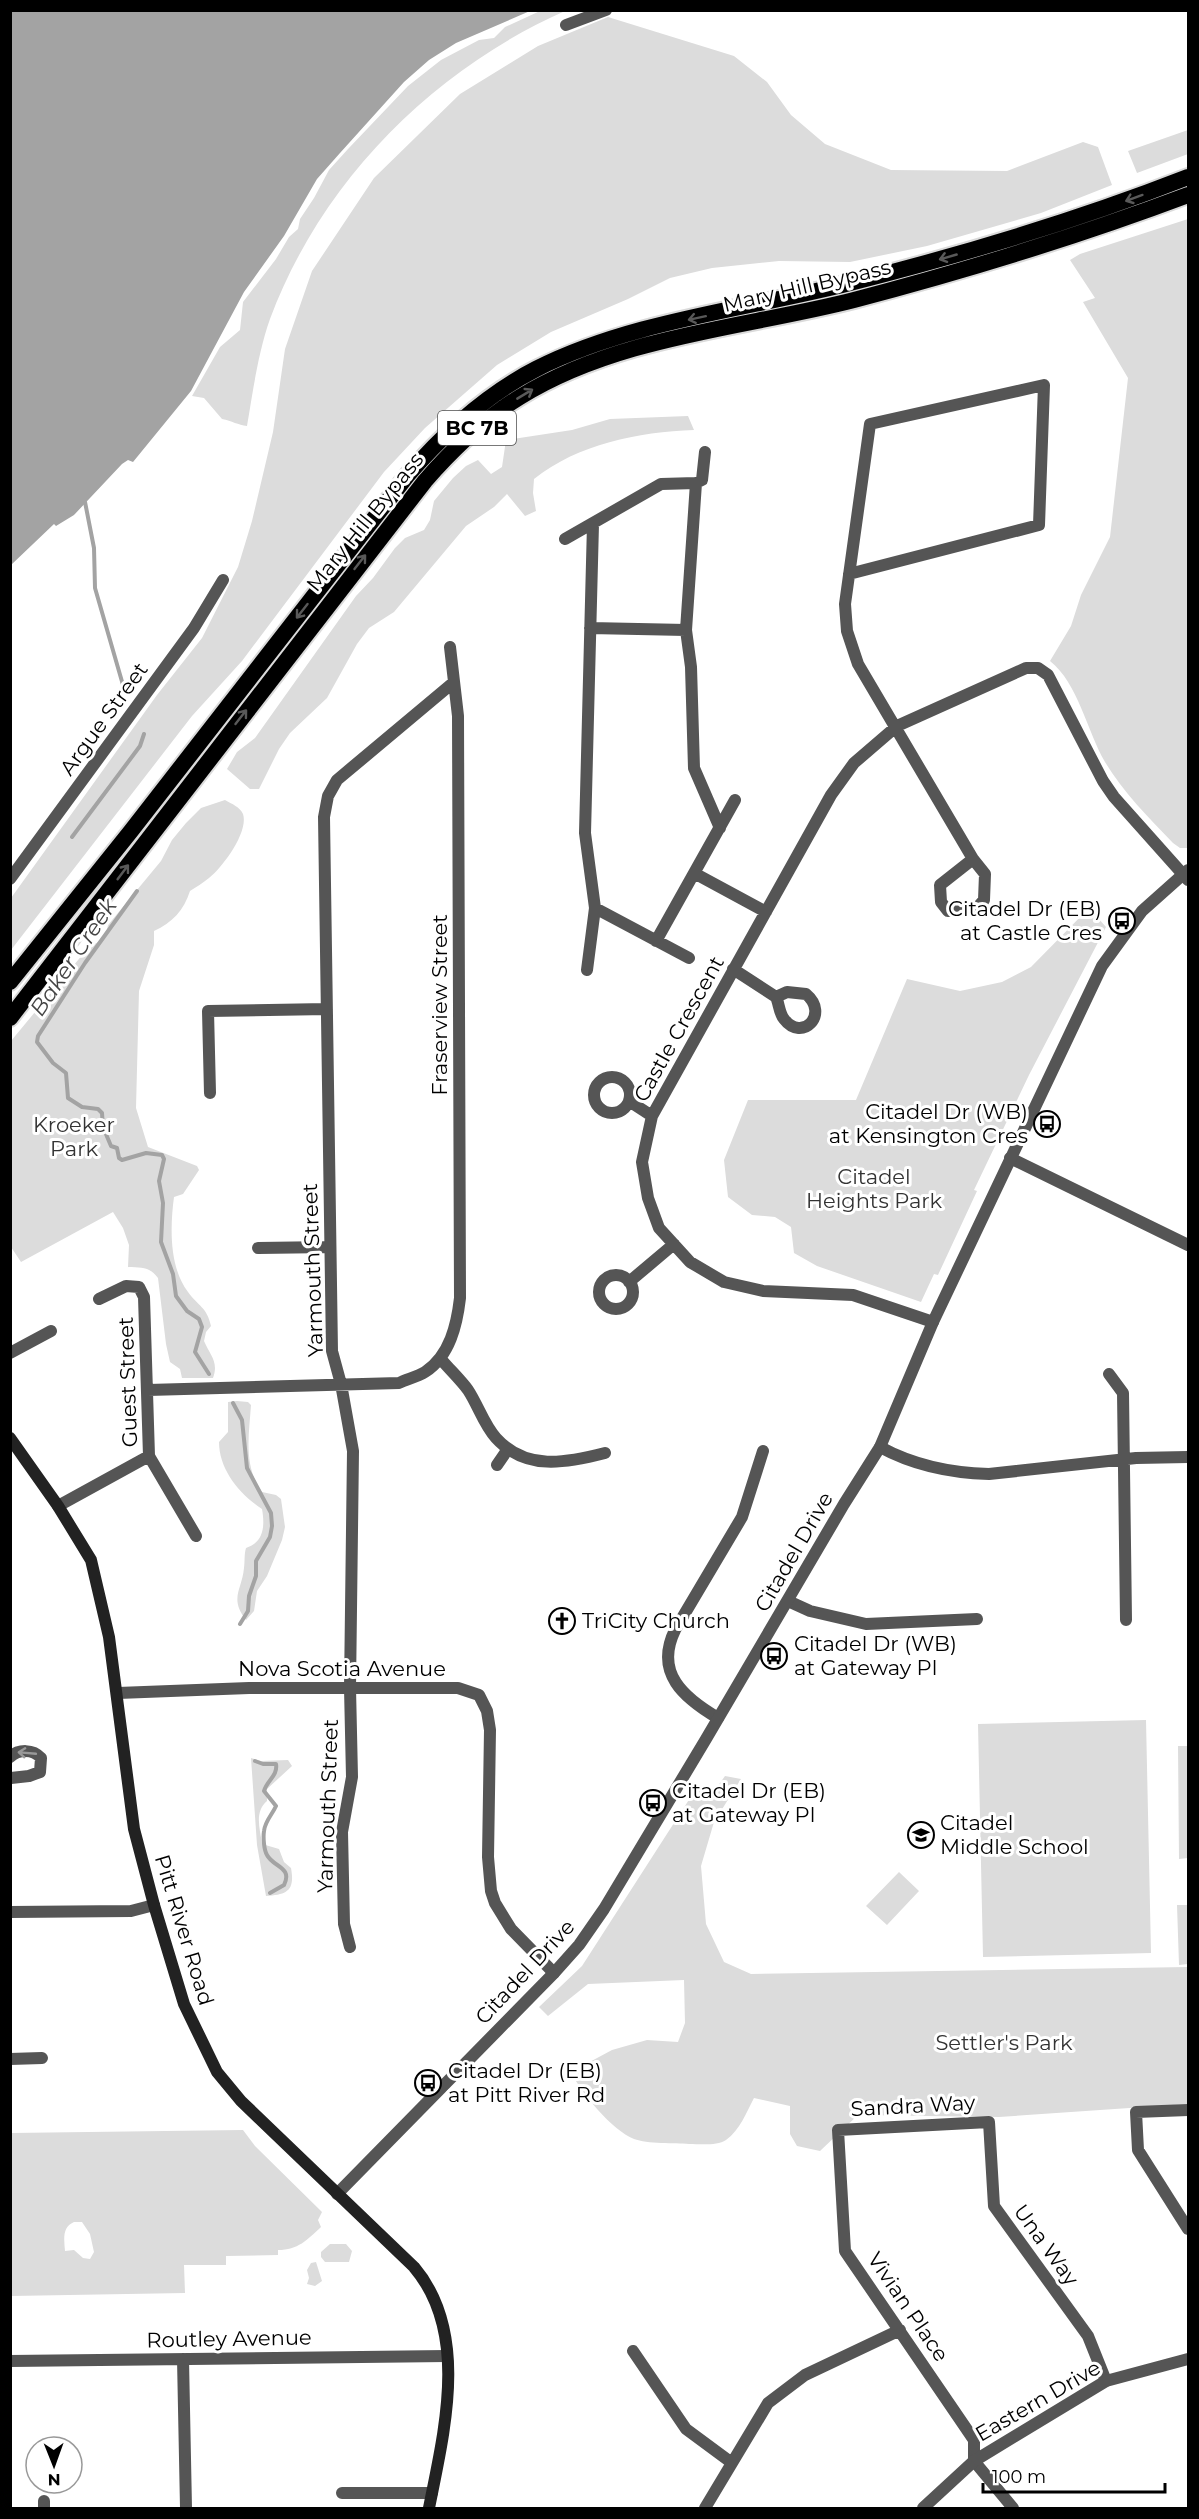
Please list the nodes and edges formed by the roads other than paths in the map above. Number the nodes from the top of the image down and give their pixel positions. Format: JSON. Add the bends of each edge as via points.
{"nodes":[{"id":1,"x":606,"y":10,"type":"edge"},
{"id":2,"x":566,"y":25,"type":"dead end"},
{"id":3,"x":1188,"y":177,"type":"edge"},
{"id":4,"x":1188,"y":195,"type":"edge"},
{"id":5,"x":705,"y":452,"type":"dead end"},
{"id":6,"x":696,"y":483,"type":"junction"},
{"id":7,"x":593,"y":524,"type":"junction"},
{"id":8,"x":565,"y":538,"type":"dead end"},
{"id":9,"x":849,"y":574,"type":"junction"},
{"id":10,"x":223,"y":580,"type":"dead end"},
{"id":11,"x":590,"y":628,"type":"junction"},
{"id":12,"x":686,"y":630,"type":"junction"},
{"id":13,"x":450,"y":647,"type":"dead end"},
{"id":14,"x":454,"y":682,"type":"junction"},
{"id":15,"x":897,"y":726,"type":"junction"},
{"id":16,"x":735,"y":800,"type":"dead end"},
{"id":17,"x":720,"y":828,"type":"junction"},
{"id":18,"x":973,"y":859,"type":"junction"},
{"id":19,"x":694,"y":873,"type":"junction"},
{"id":20,"x":1187,"y":875,"type":"edge"},
{"id":21,"x":10,"y":879,"type":"edge"},
{"id":22,"x":595,"y":908,"type":"junction"},
{"id":23,"x":766,"y":912,"type":"junction"},
{"id":24,"x":656,"y":941,"type":"junction"},
{"id":25,"x":689,"y":958,"type":"dead end"},
{"id":26,"x":734,"y":969,"type":"junction"},
{"id":27,"x":587,"y":970,"type":"dead end"},
{"id":28,"x":10,"y":982,"type":"edge"},
{"id":29,"x":776,"y":997,"type":"dead end"},
{"id":30,"x":327,"y":1009,"type":"junction"},
{"id":31,"x":10,"y":1018,"type":"edge"},
{"id":32,"x":210,"y":1093,"type":"dead end"},
{"id":33,"x":629,"y":1101,"type":"dead end"},
{"id":34,"x":652,"y":1116,"type":"junction"},
{"id":35,"x":1010,"y":1158,"type":"junction"},
{"id":36,"x":674,"y":1244,"type":"junction"},
{"id":37,"x":1188,"y":1245,"type":"edge"},
{"id":38,"x":330,"y":1247,"type":"junction"},
{"id":39,"x":258,"y":1248,"type":"dead end"},
{"id":40,"x":629,"y":1282,"type":"dead end"},
{"id":41,"x":99,"y":1299,"type":"dead end"},
{"id":42,"x":933,"y":1322,"type":"junction"},
{"id":43,"x":51,"y":1331,"type":"dead end"},
{"id":44,"x":10,"y":1353,"type":"edge"},
{"id":45,"x":440,"y":1358,"type":"junction"},
{"id":46,"x":1109,"y":1374,"type":"dead end"},
{"id":47,"x":341,"y":1384,"type":"junction"},
{"id":48,"x":148,"y":1390,"type":"junction"},
{"id":49,"x":10,"y":1438,"type":"edge"},
{"id":50,"x":880,"y":1447,"type":"junction"},
{"id":51,"x":508,"y":1449,"type":"junction"},
{"id":52,"x":763,"y":1451,"type":"dead end"},
{"id":53,"x":605,"y":1453,"type":"dead end"},
{"id":54,"x":149,"y":1456,"type":"junction"},
{"id":55,"x":1188,"y":1457,"type":"edge"},
{"id":56,"x":1124,"y":1460,"type":"junction"},
{"id":57,"x":497,"y":1465,"type":"dead end"},
{"id":58,"x":58,"y":1506,"type":"junction"},
{"id":59,"x":196,"y":1536,"type":"dead end"},
{"id":60,"x":788,"y":1601,"type":"junction"},
{"id":61,"x":977,"y":1619,"type":"dead end"},
{"id":62,"x":1126,"y":1620,"type":"dead end"},
{"id":63,"x":350,"y":1688,"type":"junction"},
{"id":64,"x":118,"y":1693,"type":"junction"},
{"id":65,"x":718,"y":1718,"type":"junction"},
{"id":66,"x":10,"y":1757,"type":"edge"},
{"id":67,"x":11,"y":1777,"type":"edge"},
{"id":68,"x":10,"y":1782,"type":"edge"},
{"id":69,"x":154,"y":1905,"type":"junction"},
{"id":70,"x":10,"y":1912,"type":"edge"},
{"id":71,"x":350,"y":1947,"type":"dead end"},
{"id":72,"x":554,"y":1973,"type":"junction"},
{"id":73,"x":10,"y":2058,"type":"edge"},
{"id":74,"x":42,"y":2058,"type":"dead end"},
{"id":75,"x":1188,"y":2110,"type":"edge"},
{"id":76,"x":989,"y":2122,"type":"joint"},
{"id":77,"x":838,"y":2130,"type":"joint"},
{"id":78,"x":338,"y":2194,"type":"junction"},
{"id":79,"x":1188,"y":2229,"type":"edge"},
{"id":80,"x":900,"y":2330,"type":"junction"},
{"id":81,"x":633,"y":2351,"type":"dead end"},
{"id":82,"x":447,"y":2356,"type":"junction"},
{"id":83,"x":183,"y":2359,"type":"junction"},
{"id":84,"x":1188,"y":2359,"type":"edge"},
{"id":85,"x":10,"y":2361,"type":"edge"},
{"id":86,"x":1106,"y":2381,"type":"junction"},
{"id":87,"x":974,"y":2460,"type":"junction"},
{"id":88,"x":732,"y":2463,"type":"junction"},
{"id":89,"x":342,"y":2493,"type":"dead end"},
{"id":90,"x":432,"y":2493,"type":"junction"},
{"id":91,"x":186,"y":2508,"type":"edge"},
{"id":92,"x":429,"y":2508,"type":"edge"},
{"id":93,"x":705,"y":2508,"type":"edge"},
{"id":94,"x":923,"y":2508,"type":"edge"},
{"id":95,"x":1013,"y":2508,"type":"edge"}],
"edges":[{"from":1,"to":2,"type":"street"},
{"from":3,"to":28,"type":"highway","name":"Mary Hill Bypass","number":"BC 7B","one_way":true,"via":[[1051,226],[919,266],[599,342],[534,370],[493,395],[447,432],[407,476]]},
{"from":31,"to":4,"type":"highway","name":"Mary Hill Bypass","number":"BC 7B","one_way":true,"via":[[425,481],[464,440],[500,411],[542,384],[606,357],[921,282],[1059,241]]},
{"from":5,"to":6,"type":"street","via":[[702,480]]},
{"from":6,"to":7,"type":"street","via":[[661,484]]},
{"from":6,"to":12,"type":"street"},
{"from":7,"to":8,"type":"street"},
{"from":7,"to":11,"type":"street"},
{"from":9,"to":9,"type":"street","via":[[1040,525],[1044,385],[870,423]]},
{"from":9,"to":15,"type":"street","via":[[847,631],[858,664]]},
{"from":10,"to":21,"type":"street","name":"Argue Street","via":[[194,628]]},
{"from":11,"to":12,"type":"street"},
{"from":11,"to":22,"type":"street","via":[[585,833]]},
{"from":12,"to":17,"type":"street","via":[[692,667],[694,768]]},
{"from":13,"to":14,"type":"street","name":"Fraserview Street"},
{"from":14,"to":30,"type":"street","name":"Yarmouth Street","via":[[337,780],[328,795],[324,817]]},
{"from":14,"to":45,"type":"street","name":"Fraserview Street","via":[[458,716],[460,1298],[456,1326]]},
{"from":15,"to":18,"type":"street"},
{"from":15,"to":20,"type":"street","name":"Castle Crescent","via":[[1026,668],[1038,668],[1048,675],[1114,797]]},
{"from":15,"to":23,"type":"street","name":"Castle Crescent","via":[[854,764],[831,795]]},
{"from":16,"to":17,"type":"street"},
{"from":17,"to":19,"type":"street"},
{"from":18,"to":18,"type":"street","via":[[940,885],[940,902],[948,911],[976,909],[984,900],[985,874]]},
{"from":19,"to":23,"type":"street"},
{"from":19,"to":24,"type":"street"},
{"from":20,"to":35,"type":"street","name":"Citadel Drive","via":[[1142,911],[1102,966]]},
{"from":22,"to":24,"type":"street","name":"Castle Crescent"},
{"from":22,"to":27,"type":"street"},
{"from":23,"to":26,"type":"street","name":"Castle Crescent"},
{"from":24,"to":25,"type":"street","name":"Castle Crescent"},
{"from":26,"to":29,"type":"street"},
{"from":26,"to":34,"type":"street","name":"Castle Crescent"},
{"from":30,"to":32,"type":"street","via":[[208,1011]]},
{"from":30,"to":38,"type":"street","name":"Yarmouth Street"},
{"from":33,"to":34,"type":"street"},
{"from":34,"to":36,"type":"street","name":"Castle Crescent","via":[[642,1162],[648,1198],[659,1228]]},
{"from":35,"to":37,"type":"street"},
{"from":35,"to":42,"type":"street","name":"Citadel Drive"},
{"from":36,"to":40,"type":"street"},
{"from":36,"to":42,"type":"street","name":"Castle Crescent","via":[[690,1262],[724,1282],[763,1291],[853,1295]]},
{"from":38,"to":39,"type":"street"},
{"from":38,"to":47,"type":"street","name":"Yarmouth Street","via":[[332,1351]]},
{"from":41,"to":48,"type":"street","name":"Guest Street","via":[[126,1286],[139,1287],[144,1298]]},
{"from":42,"to":50,"type":"street","name":"Citadel Drive"},
{"from":43,"to":44,"type":"street"},
{"from":45,"to":47,"type":"street","via":[[425,1372],[399,1383]]},
{"from":45,"to":51,"type":"street","via":[[466,1388],[495,1437]]},
{"from":46,"to":56,"type":"street","via":[[1123,1393]]},
{"from":47,"to":48,"type":"street"},
{"from":47,"to":63,"type":"street","name":"Yarmouth Street","via":[[353,1451]]},
{"from":48,"to":54,"type":"street","name":"Guest Street"},
{"from":49,"to":58,"type":"main road","name":"Pitt River Road"},
{"from":50,"to":56,"type":"street","via":[[900,1458],[967,1474]]},
{"from":50,"to":60,"type":"street","name":"Citadel Drive"},
{"from":51,"to":53,"type":"street","via":[[541,1462],[569,1462]]},
{"from":51,"to":57,"type":"street"},
{"from":52,"to":65,"type":"street","via":[[742,1517],[669,1646],[670,1670],[680,1690]]},
{"from":54,"to":58,"type":"street"},
{"from":54,"to":59,"type":"street","name":"Guest Street"},
{"from":55,"to":56,"type":"street"},
{"from":56,"to":62,"type":"street"},
{"from":58,"to":64,"type":"main road","name":"Pitt River Road","via":[[86,1550],[94,1571]]},
{"from":60,"to":61,"type":"street","via":[[810,1611],[866,1624]]},
{"from":60,"to":65,"type":"street","name":"Citadel Drive"},
{"from":63,"to":64,"type":"street","name":"Nova Scotia Avenue"},
{"from":63,"to":71,"type":"street","name":"Yarmouth Street","via":[[352,1777],[342,1832],[344,1924]]},
{"from":63,"to":72,"type":"street","name":"Nova Scotia Avenue","via":[[458,1688],[479,1695],[487,1710],[490,1730],[491,1891],[511,1929]]},
{"from":64,"to":69,"type":"main road","name":"Pitt River Road","via":[[134,1829]]},
{"from":65,"to":72,"type":"street","name":"Citadel Drive","via":[[604,1909]]},
{"from":67,"to":66,"type":"street","one_way":true,"via":[[36,1774],[42,1763],[33,1752],[17,1752]]},
{"from":67,"to":68,"type":"street"},
{"from":69,"to":70,"type":"street","via":[[131,1911]]},
{"from":69,"to":78,"type":"main road","name":"Pitt River Road","via":[[177,1984],[217,2072],[241,2101]]},
{"from":72,"to":78,"type":"street","name":"Citadel Drive"},
{"from":73,"to":74,"type":"street"},
{"from":75,"to":79,"type":"street","via":[[1137,2112],[1138,2150]]},
{"from":76,"to":77,"type":"street","name":"Sandra Way"},
{"from":76,"to":86,"type":"street","name":"Una Way","via":[[994,2206],[1088,2336]]},
{"from":77,"to":80,"type":"street","name":"Vivian Place","via":[[845,2251]]},
{"from":78,"to":82,"type":"main road","name":"Pitt River Road","via":[[427,2284],[440,2311]]},
{"from":80,"to":87,"type":"street","name":"Vivian Place","via":[[974,2440]]},
{"from":80,"to":88,"type":"street","via":[[805,2375],[768,2403]]},
{"from":81,"to":88,"type":"street","via":[[686,2429]]},
{"from":82,"to":83,"type":"street","name":"Routley Avenue"},
{"from":82,"to":90,"type":"main road","name":"Pitt River Road","via":[[447,2409]]},
{"from":83,"to":85,"type":"street","name":"Routley Avenue"},
{"from":83,"to":91,"type":"street"},
{"from":84,"to":86,"type":"street","name":"Eastern Drive"},
{"from":86,"to":87,"type":"street","name":"Eastern Drive"},
{"from":87,"to":94,"type":"street","name":"Eastern Drive"},
{"from":87,"to":95,"type":"street"},
{"from":88,"to":93,"type":"street"},
{"from":89,"to":90,"type":"street"},
{"from":90,"to":92,"type":"main road","name":"Pitt River Road"}]}
